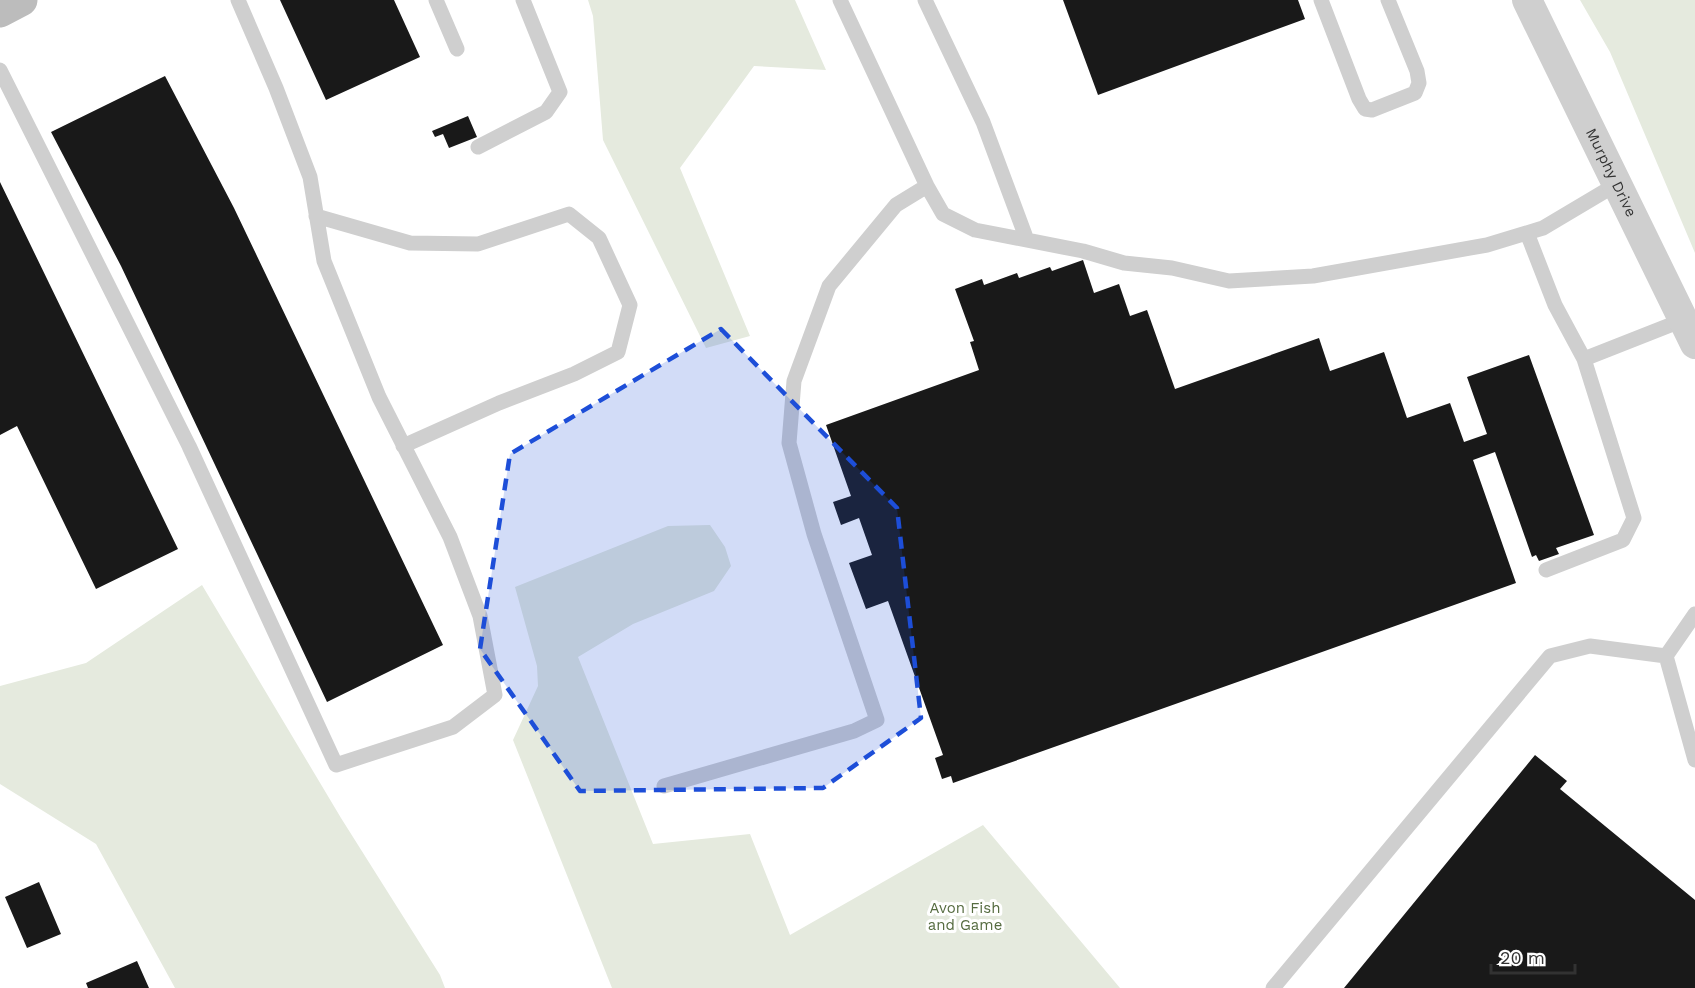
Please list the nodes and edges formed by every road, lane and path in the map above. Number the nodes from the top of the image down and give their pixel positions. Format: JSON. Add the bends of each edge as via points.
{"nodes":[{"id":1,"x":21,"y":0,"type":"edge"},
{"id":2,"x":238,"y":0,"type":"edge"},
{"id":3,"x":436,"y":0,"type":"edge"},
{"id":4,"x":523,"y":0,"type":"edge"},
{"id":5,"x":840,"y":0,"type":"edge"},
{"id":6,"x":925,"y":0,"type":"edge"},
{"id":7,"x":1321,"y":0,"type":"edge"},
{"id":8,"x":1388,"y":0,"type":"edge"},
{"id":9,"x":1527,"y":0,"type":"edge"},
{"id":10,"x":0,"y":11,"type":"edge"},
{"id":11,"x":457,"y":50,"type":"dead end"},
{"id":12,"x":0,"y":70,"type":"edge"},
{"id":13,"x":478,"y":147,"type":"dead end"},
{"id":14,"x":1617,"y":184,"type":"junction"},
{"id":15,"x":927,"y":186,"type":"junction"},
{"id":16,"x":316,"y":216,"type":"junction"},
{"id":17,"x":1527,"y":233,"type":"junction"},
{"id":18,"x":1028,"y":240,"type":"junction"},
{"id":19,"x":1689,"y":332,"type":"edge"},
{"id":20,"x":1584,"y":359,"type":"junction"},
{"id":21,"x":403,"y":446,"type":"junction"},
{"id":22,"x":1546,"y":570,"type":"dead end"},
{"id":23,"x":1695,"y":614,"type":"edge"},
{"id":24,"x":1666,"y":656,"type":"junction"},
{"id":25,"x":1695,"y":760,"type":"edge"},
{"id":26,"x":664,"y":786,"type":"dead end"},
{"id":27,"x":1273,"y":988,"type":"edge"}],
"edges":[{"from":1,"to":10,"type":"street"},
{"from":2,"to":16,"type":"lane","via":[[310,177]]},
{"from":3,"to":11,"type":"lane"},
{"from":4,"to":13,"type":"lane","via":[[560,93],[546,112]]},
{"from":5,"to":15,"type":"lane"},
{"from":6,"to":18,"type":"lane","via":[[983,122]]},
{"from":7,"to":8,"type":"lane","via":[[1359,99],[1365,110],[1372,110],[1415,93],[1419,83]]},
{"from":9,"to":14,"type":"street","name":"Murphy Drive"},
{"from":12,"to":21,"type":"lane","via":[[189,447],[336,765],[453,727],[495,695],[480,615],[450,537]]},
{"from":14,"to":17,"type":"lane","via":[[1543,228]]},
{"from":14,"to":19,"type":"street","name":"Murphy Drive"},
{"from":15,"to":18,"type":"lane","via":[[943,214],[975,230]]},
{"from":15,"to":26,"type":"lane","via":[[896,205],[829,286],[794,381],[789,443],[814,534],[877,720],[854,731]]},
{"from":16,"to":21,"type":"lane","via":[[324,261]]},
{"from":16,"to":21,"type":"lane","via":[[410,243],[478,244],[569,214],[599,238],[630,305],[618,352]]},
{"from":17,"to":18,"type":"lane","via":[[1487,245],[1313,276],[1229,281],[1172,268],[1124,263]]},
{"from":17,"to":20,"type":"lane","via":[[1555,305]]},
{"from":19,"to":20,"type":"lane"},
{"from":20,"to":22,"type":"lane","via":[[1634,518],[1623,540]]},
{"from":23,"to":24,"type":"lane"},
{"from":24,"to":25,"type":"lane"},
{"from":24,"to":27,"type":"lane","via":[[1590,645],[1550,656]]}]}
